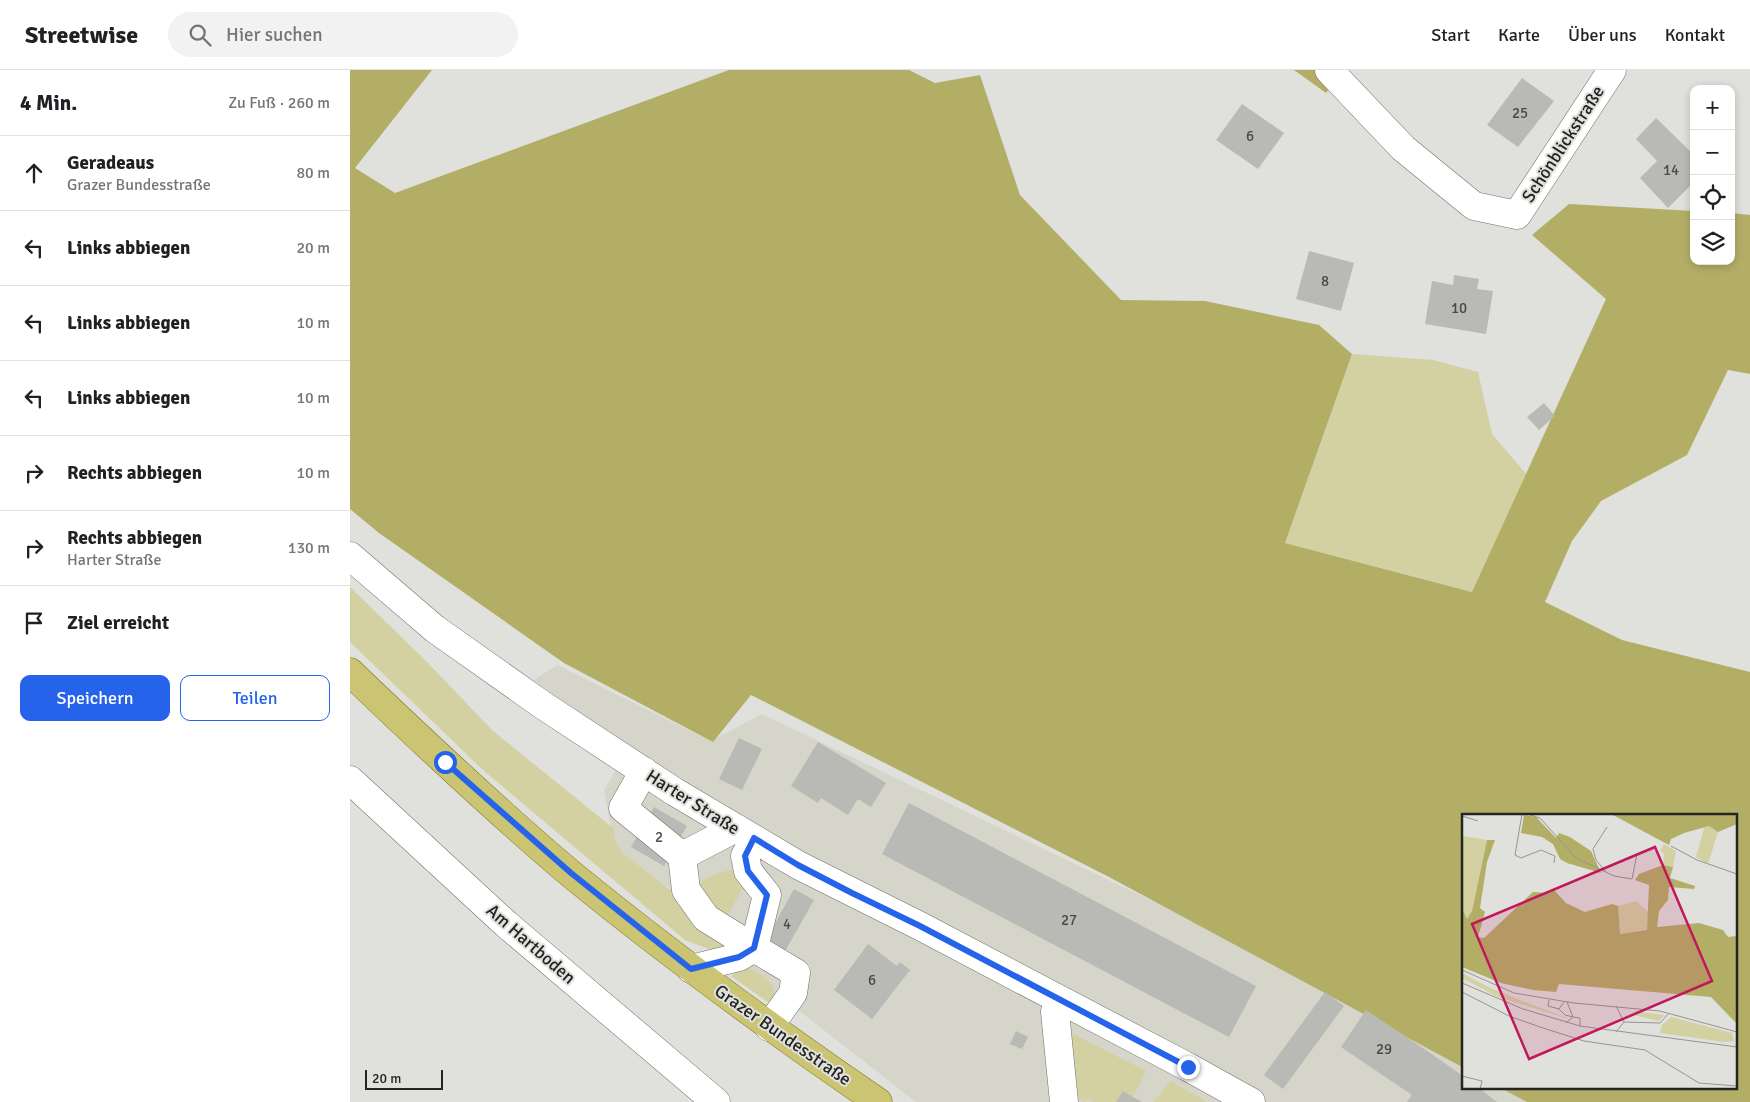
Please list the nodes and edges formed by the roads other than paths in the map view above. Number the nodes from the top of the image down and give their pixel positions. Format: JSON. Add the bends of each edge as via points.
{"nodes":[{"id":1,"x":1329,"y":70,"type":"edge"},
{"id":2,"x":1357,"y":70,"type":"edge"},
{"id":3,"x":1612,"y":70,"type":"edge"},
{"id":4,"x":1369,"y":112,"type":"junction"},
{"id":5,"x":350,"y":556,"type":"edge"},
{"id":6,"x":350,"y":672,"type":"edge"},
{"id":7,"x":644,"y":771,"type":"junction"},
{"id":8,"x":350,"y":780,"type":"edge"},
{"id":9,"x":745,"y":833,"type":"junction"},
{"id":10,"x":682,"y":856,"type":"junction"},
{"id":11,"x":754,"y":948,"type":"junction"},
{"id":12,"x":691,"y":969,"type":"junction"},
{"id":13,"x":1059,"y":1000,"type":"junction"},
{"id":14,"x":769,"y":1027,"type":"junction"},
{"id":15,"x":716,"y":1102,"type":"edge"},
{"id":16,"x":878,"y":1102,"type":"edge"},
{"id":17,"x":1064,"y":1102,"type":"edge"},
{"id":18,"x":1250,"y":1102,"type":"edge"}],
"edges":[{"from":1,"to":4,"type":"street","name":"Schönblickstraße"},
{"from":2,"to":4,"type":"street","name":"Schönblickstraße"},
{"from":3,"to":4,"type":"street","name":"Schönblickstraße","via":[[1517,215],[1474,206],[1403,148]]},
{"from":5,"to":7,"type":"street","name":"Harter Straße","via":[[435,629]]},
{"from":6,"to":12,"type":"main road","name":"Grazer Bundesstraße","via":[[445,762],[563,866]]},
{"from":7,"to":9,"type":"street","name":"Harter Straße"},
{"from":7,"to":10,"type":"street","via":[[623,808]]},
{"from":8,"to":15,"type":"street","name":"Am Hartboden","via":[[506,924]]},
{"from":9,"to":10,"type":"street"},
{"from":9,"to":11,"type":"street","via":[[748,871],[767,895]]},
{"from":9,"to":13,"type":"street","name":"Harter Straße","via":[[798,865]]},
{"from":10,"to":11,"type":"street","via":[[686,890],[706,918]]},
{"from":11,"to":12,"type":"street","via":[[739,957]]},
{"from":11,"to":14,"type":"street","via":[[796,973],[793,992]]},
{"from":12,"to":14,"type":"main road","name":"Grazer Bundesstraße"},
{"from":13,"to":17,"type":"street","via":[[1055,1012]]},
{"from":13,"to":18,"type":"street","name":"Harter Straße"},
{"from":14,"to":16,"type":"main road","name":"Grazer Bundesstraße"}]}
